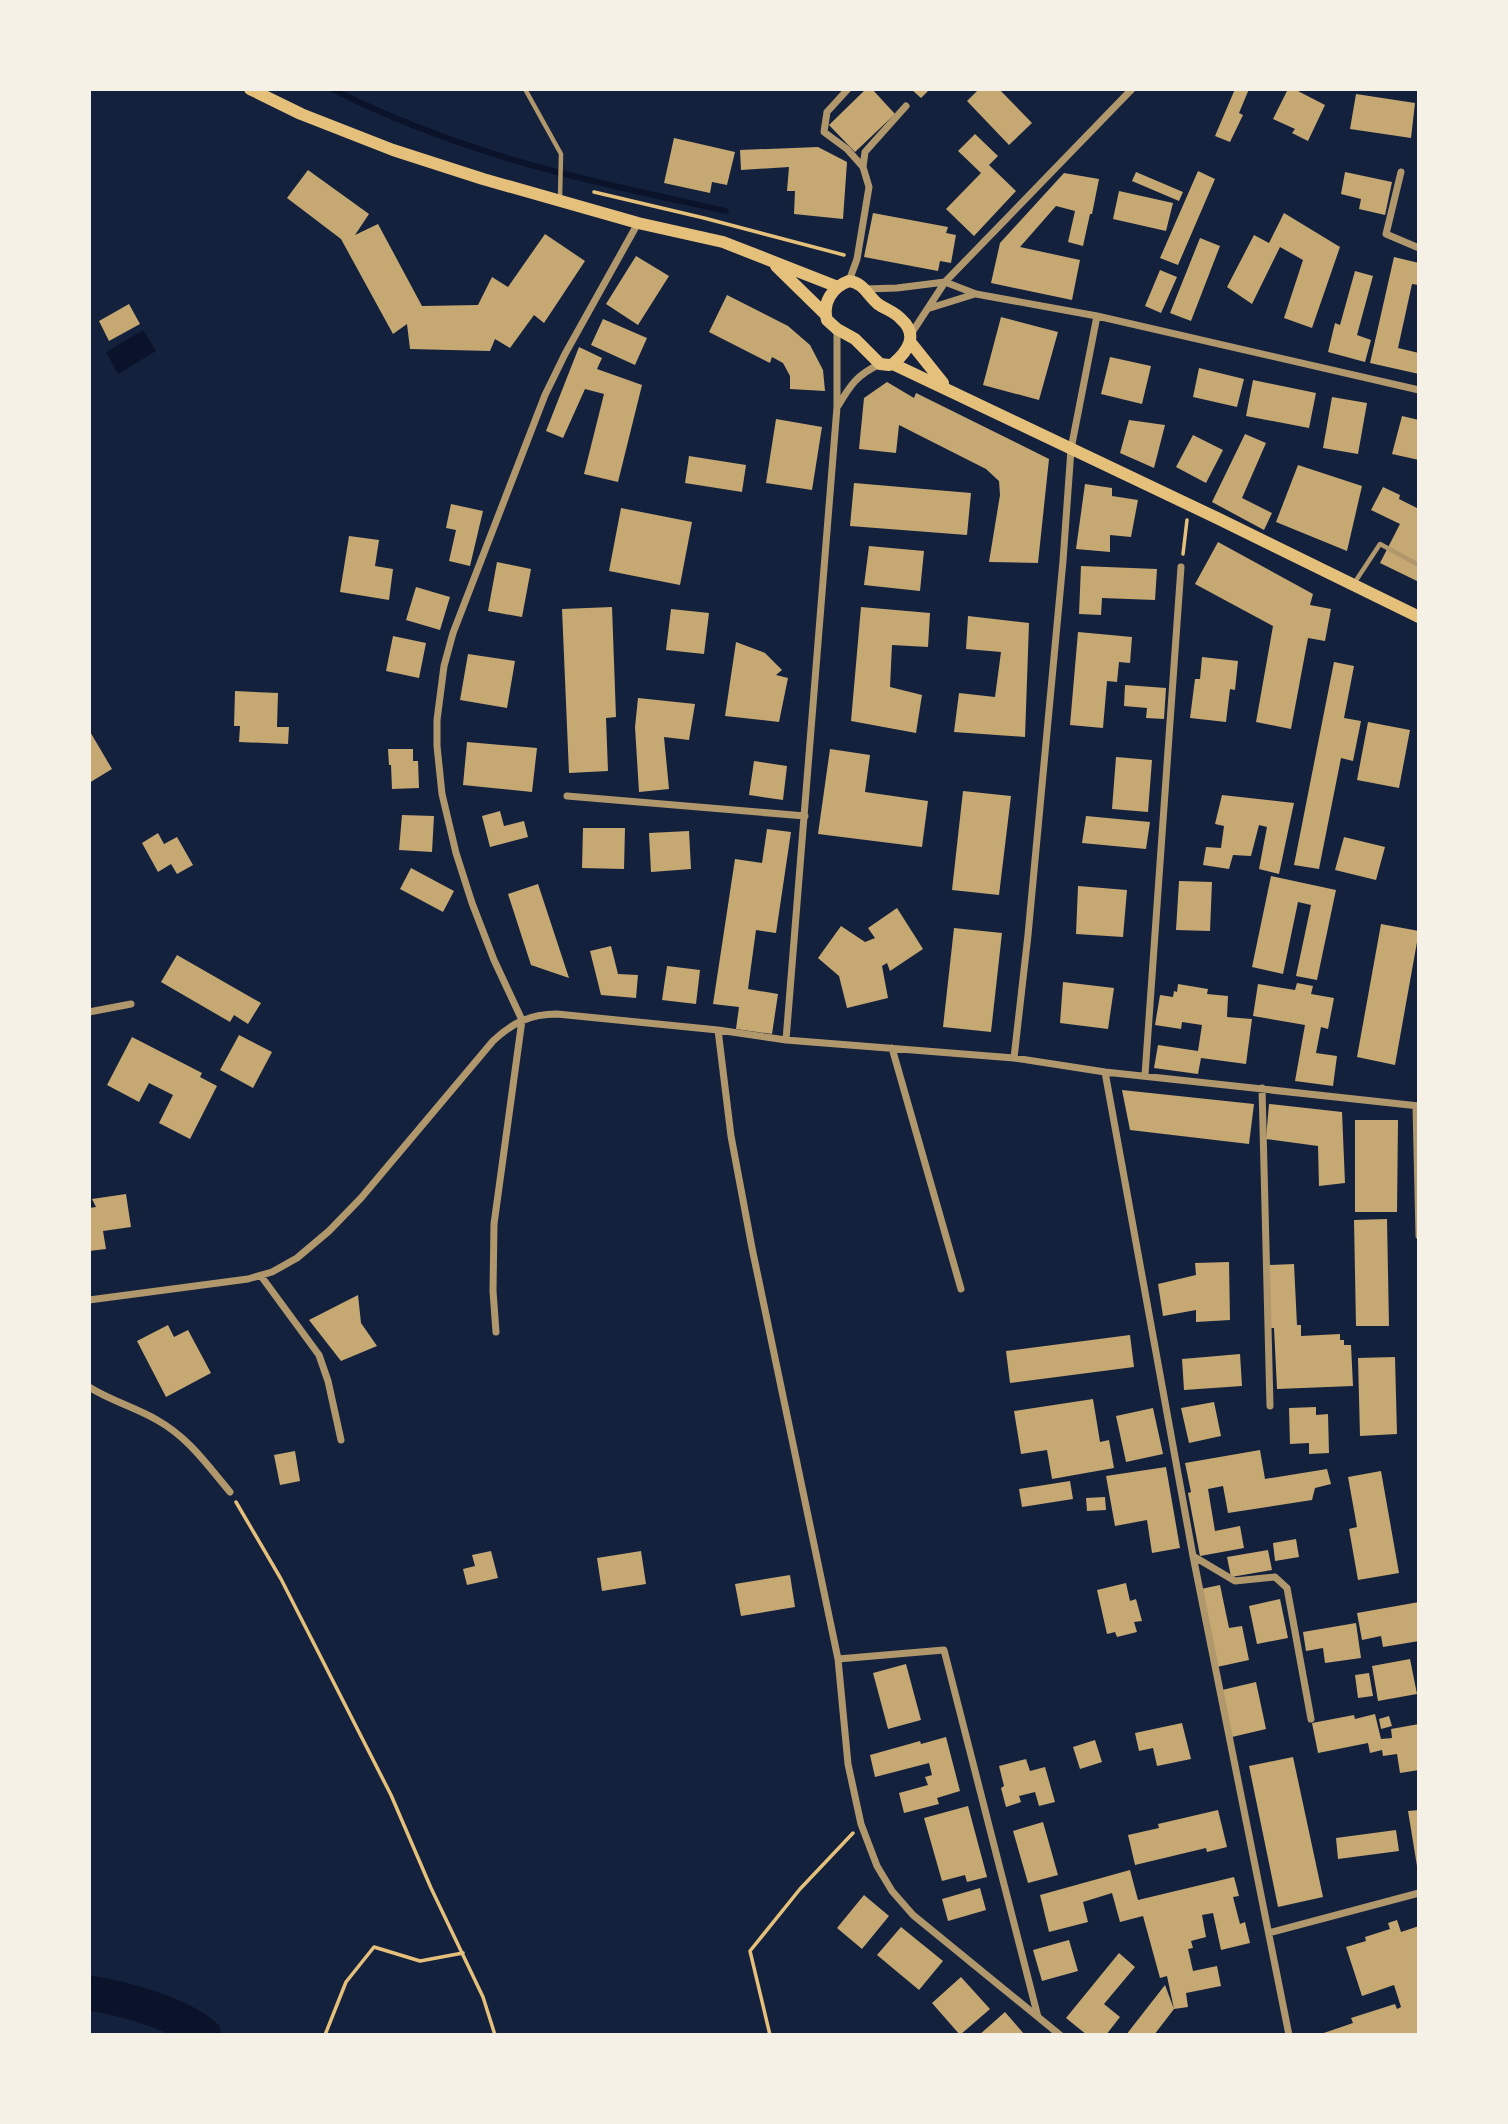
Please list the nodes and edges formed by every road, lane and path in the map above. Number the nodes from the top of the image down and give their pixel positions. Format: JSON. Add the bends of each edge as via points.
{"nodes":[{"id":1,"x":250,"y":89,"type":"edge"},
{"id":2,"x":525,"y":89,"type":"edge"},
{"id":3,"x":848,"y":89,"type":"edge"},
{"id":4,"x":1132,"y":89,"type":"edge"},
{"id":5,"x":906,"y":106,"type":"dead end"},
{"id":6,"x":863,"y":167,"type":"junction"},
{"id":7,"x":1401,"y":172,"type":"dead end"},
{"id":8,"x":560,"y":199,"type":"junction"},
{"id":9,"x":638,"y":223,"type":"junction"},
{"id":10,"x":1419,"y":248,"type":"edge"},
{"id":11,"x":770,"y":261,"type":"junction"},
{"id":12,"x":945,"y":282,"type":"junction"},
{"id":13,"x":843,"y":284,"type":"junction"},
{"id":14,"x":864,"y":289,"type":"junction"},
{"id":15,"x":976,"y":294,"type":"junction"},
{"id":16,"x":929,"y":309,"type":"junction"},
{"id":17,"x":825,"y":314,"type":"junction"},
{"id":18,"x":1097,"y":316,"type":"junction"},
{"id":19,"x":837,"y":329,"type":"junction"},
{"id":20,"x":911,"y":339,"type":"junction"},
{"id":21,"x":886,"y":364,"type":"junction"},
{"id":22,"x":948,"y":389,"type":"junction"},
{"id":23,"x":1419,"y":390,"type":"edge"},
{"id":24,"x":837,"y":407,"type":"junction"},
{"id":25,"x":1071,"y":449,"type":"junction"},
{"id":26,"x":1188,"y":504,"type":"junction"},
{"id":27,"x":1419,"y":565,"type":"edge"},
{"id":28,"x":1181,"y":567,"type":"joint"},
{"id":29,"x":1353,"y":584,"type":"junction"},
{"id":30,"x":1419,"y":617,"type":"edge"},
{"id":31,"x":567,"y":796,"type":"dead end"},
{"id":32,"x":805,"y":816,"type":"junction"},
{"id":33,"x":131,"y":1004,"type":"dead end"},
{"id":34,"x":89,"y":1012,"type":"edge"},
{"id":35,"x":522,"y":1020,"type":"junction"},
{"id":36,"x":718,"y":1030,"type":"junction"},
{"id":37,"x":786,"y":1040,"type":"junction"},
{"id":38,"x":892,"y":1048,"type":"junction"},
{"id":39,"x":1014,"y":1058,"type":"junction"},
{"id":40,"x":1105,"y":1072,"type":"junction"},
{"id":41,"x":1145,"y":1075,"type":"junction"},
{"id":42,"x":1262,"y":1088,"type":"junction"},
{"id":43,"x":1418,"y":1106,"type":"edge"},
{"id":44,"x":1419,"y":1236,"type":"edge"},
{"id":45,"x":261,"y":1276,"type":"junction"},
{"id":46,"x":961,"y":1289,"type":"dead end"},
{"id":47,"x":89,"y":1300,"type":"edge"},
{"id":48,"x":496,"y":1332,"type":"dead end"},
{"id":49,"x":89,"y":1387,"type":"edge"},
{"id":50,"x":1270,"y":1406,"type":"dead end"},
{"id":51,"x":341,"y":1440,"type":"dead end"},
{"id":52,"x":230,"y":1492,"type":"joint"},
{"id":53,"x":1193,"y":1556,"type":"junction"},
{"id":54,"x":838,"y":1659,"type":"junction"},
{"id":55,"x":1311,"y":1719,"type":"dead end"},
{"id":56,"x":861,"y":1824,"type":"junction"},
{"id":57,"x":1419,"y":1893,"type":"edge"},
{"id":58,"x":1269,"y":1933,"type":"junction"},
{"id":59,"x":463,"y":1953,"type":"junction"},
{"id":60,"x":1039,"y":2018,"type":"junction"},
{"id":61,"x":326,"y":2035,"type":"edge"},
{"id":62,"x":495,"y":2035,"type":"edge"},
{"id":63,"x":770,"y":2035,"type":"edge"},
{"id":64,"x":1060,"y":2035,"type":"edge"},
{"id":65,"x":1289,"y":2035,"type":"edge"}],
"edges":[{"from":1,"to":8,"type":"main road","via":[[393,150]]},
{"from":2,"to":8,"type":"lane","via":[[561,154]]},
{"from":3,"to":6,"type":"street","via":[[827,112],[824,132]]},
{"from":4,"to":12,"type":"street"},
{"from":5,"to":6,"type":"street","via":[[865,152]]},
{"from":6,"to":13,"type":"street","via":[[869,187],[857,259]]},
{"from":7,"to":10,"type":"street","via":[[1386,234]]},
{"from":8,"to":9,"type":"main road"},
{"from":9,"to":11,"type":"main road","via":[[723,242]]},
{"from":9,"to":35,"type":"street","via":[[555,373],[444,666],[437,720],[439,772],[449,828],[479,923]]},
{"from":11,"to":13,"type":"main road"},
{"from":11,"to":17,"type":"main road"},
{"from":12,"to":14,"type":"street"},
{"from":12,"to":15,"type":"street"},
{"from":12,"to":16,"type":"street"},
{"from":13,"to":14,"type":"main road","via":[[856,282]]},
{"from":13,"to":17,"type":"main road","via":[[828,299]]},
{"from":14,"to":20,"type":"main road","via":[[902,319]]},
{"from":15,"to":16,"type":"street"},
{"from":15,"to":18,"type":"street"},
{"from":16,"to":20,"type":"street"},
{"from":17,"to":19,"type":"main road"},
{"from":18,"to":23,"type":"street"},
{"from":18,"to":25,"type":"street"},
{"from":19,"to":21,"type":"main road"},
{"from":19,"to":24,"type":"street"},
{"from":20,"to":21,"type":"main road"},
{"from":20,"to":22,"type":"main road"},
{"from":21,"to":22,"type":"main road"},
{"from":21,"to":24,"type":"street","via":[[862,373]]},
{"from":22,"to":25,"type":"main road"},
{"from":24,"to":32,"type":"street"},
{"from":25,"to":26,"type":"main road"},
{"from":25,"to":39,"type":"street"},
{"from":26,"to":28,"type":"path"},
{"from":26,"to":29,"type":"main road"},
{"from":27,"to":29,"type":"lane","via":[[1380,544]]},
{"from":28,"to":41,"type":"street"},
{"from":29,"to":30,"type":"main road"},
{"from":31,"to":32,"type":"street"},
{"from":32,"to":37,"type":"street"},
{"from":33,"to":34,"type":"street"},
{"from":35,"to":36,"type":"street","via":[[557,1014]]},
{"from":35,"to":45,"type":"street","via":[[486,1047],[339,1221],[297,1258]]},
{"from":35,"to":48,"type":"street","via":[[494,1224]]},
{"from":36,"to":37,"type":"street"},
{"from":36,"to":54,"type":"street","via":[[750,1236]]},
{"from":37,"to":38,"type":"street"},
{"from":38,"to":39,"type":"street"},
{"from":38,"to":46,"type":"street"},
{"from":39,"to":40,"type":"street"},
{"from":40,"to":41,"type":"street"},
{"from":40,"to":53,"type":"street"},
{"from":41,"to":42,"type":"street"},
{"from":42,"to":43,"type":"street"},
{"from":42,"to":50,"type":"street"},
{"from":43,"to":44,"type":"street"},
{"from":45,"to":47,"type":"street"},
{"from":45,"to":51,"type":"street","via":[[319,1355]]},
{"from":49,"to":52,"type":"street","via":[[157,1420],[187,1441]]},
{"from":52,"to":59,"type":"path","via":[[281,1579],[369,1751]]},
{"from":53,"to":55,"type":"street","via":[[1235,1581],[1275,1577],[1287,1588]]},
{"from":53,"to":58,"type":"street"},
{"from":54,"to":56,"type":"street","via":[[848,1764]]},
{"from":54,"to":60,"type":"street","via":[[944,1650]]},
{"from":56,"to":60,"type":"street","via":[[877,1866],[913,1915]]},
{"from":56,"to":63,"type":"path","via":[[750,1951]]},
{"from":57,"to":58,"type":"street"},
{"from":58,"to":65,"type":"street"},
{"from":59,"to":61,"type":"path","via":[[421,1961],[374,1947],[346,1982]]},
{"from":59,"to":62,"type":"path"},
{"from":60,"to":64,"type":"street"}]}
